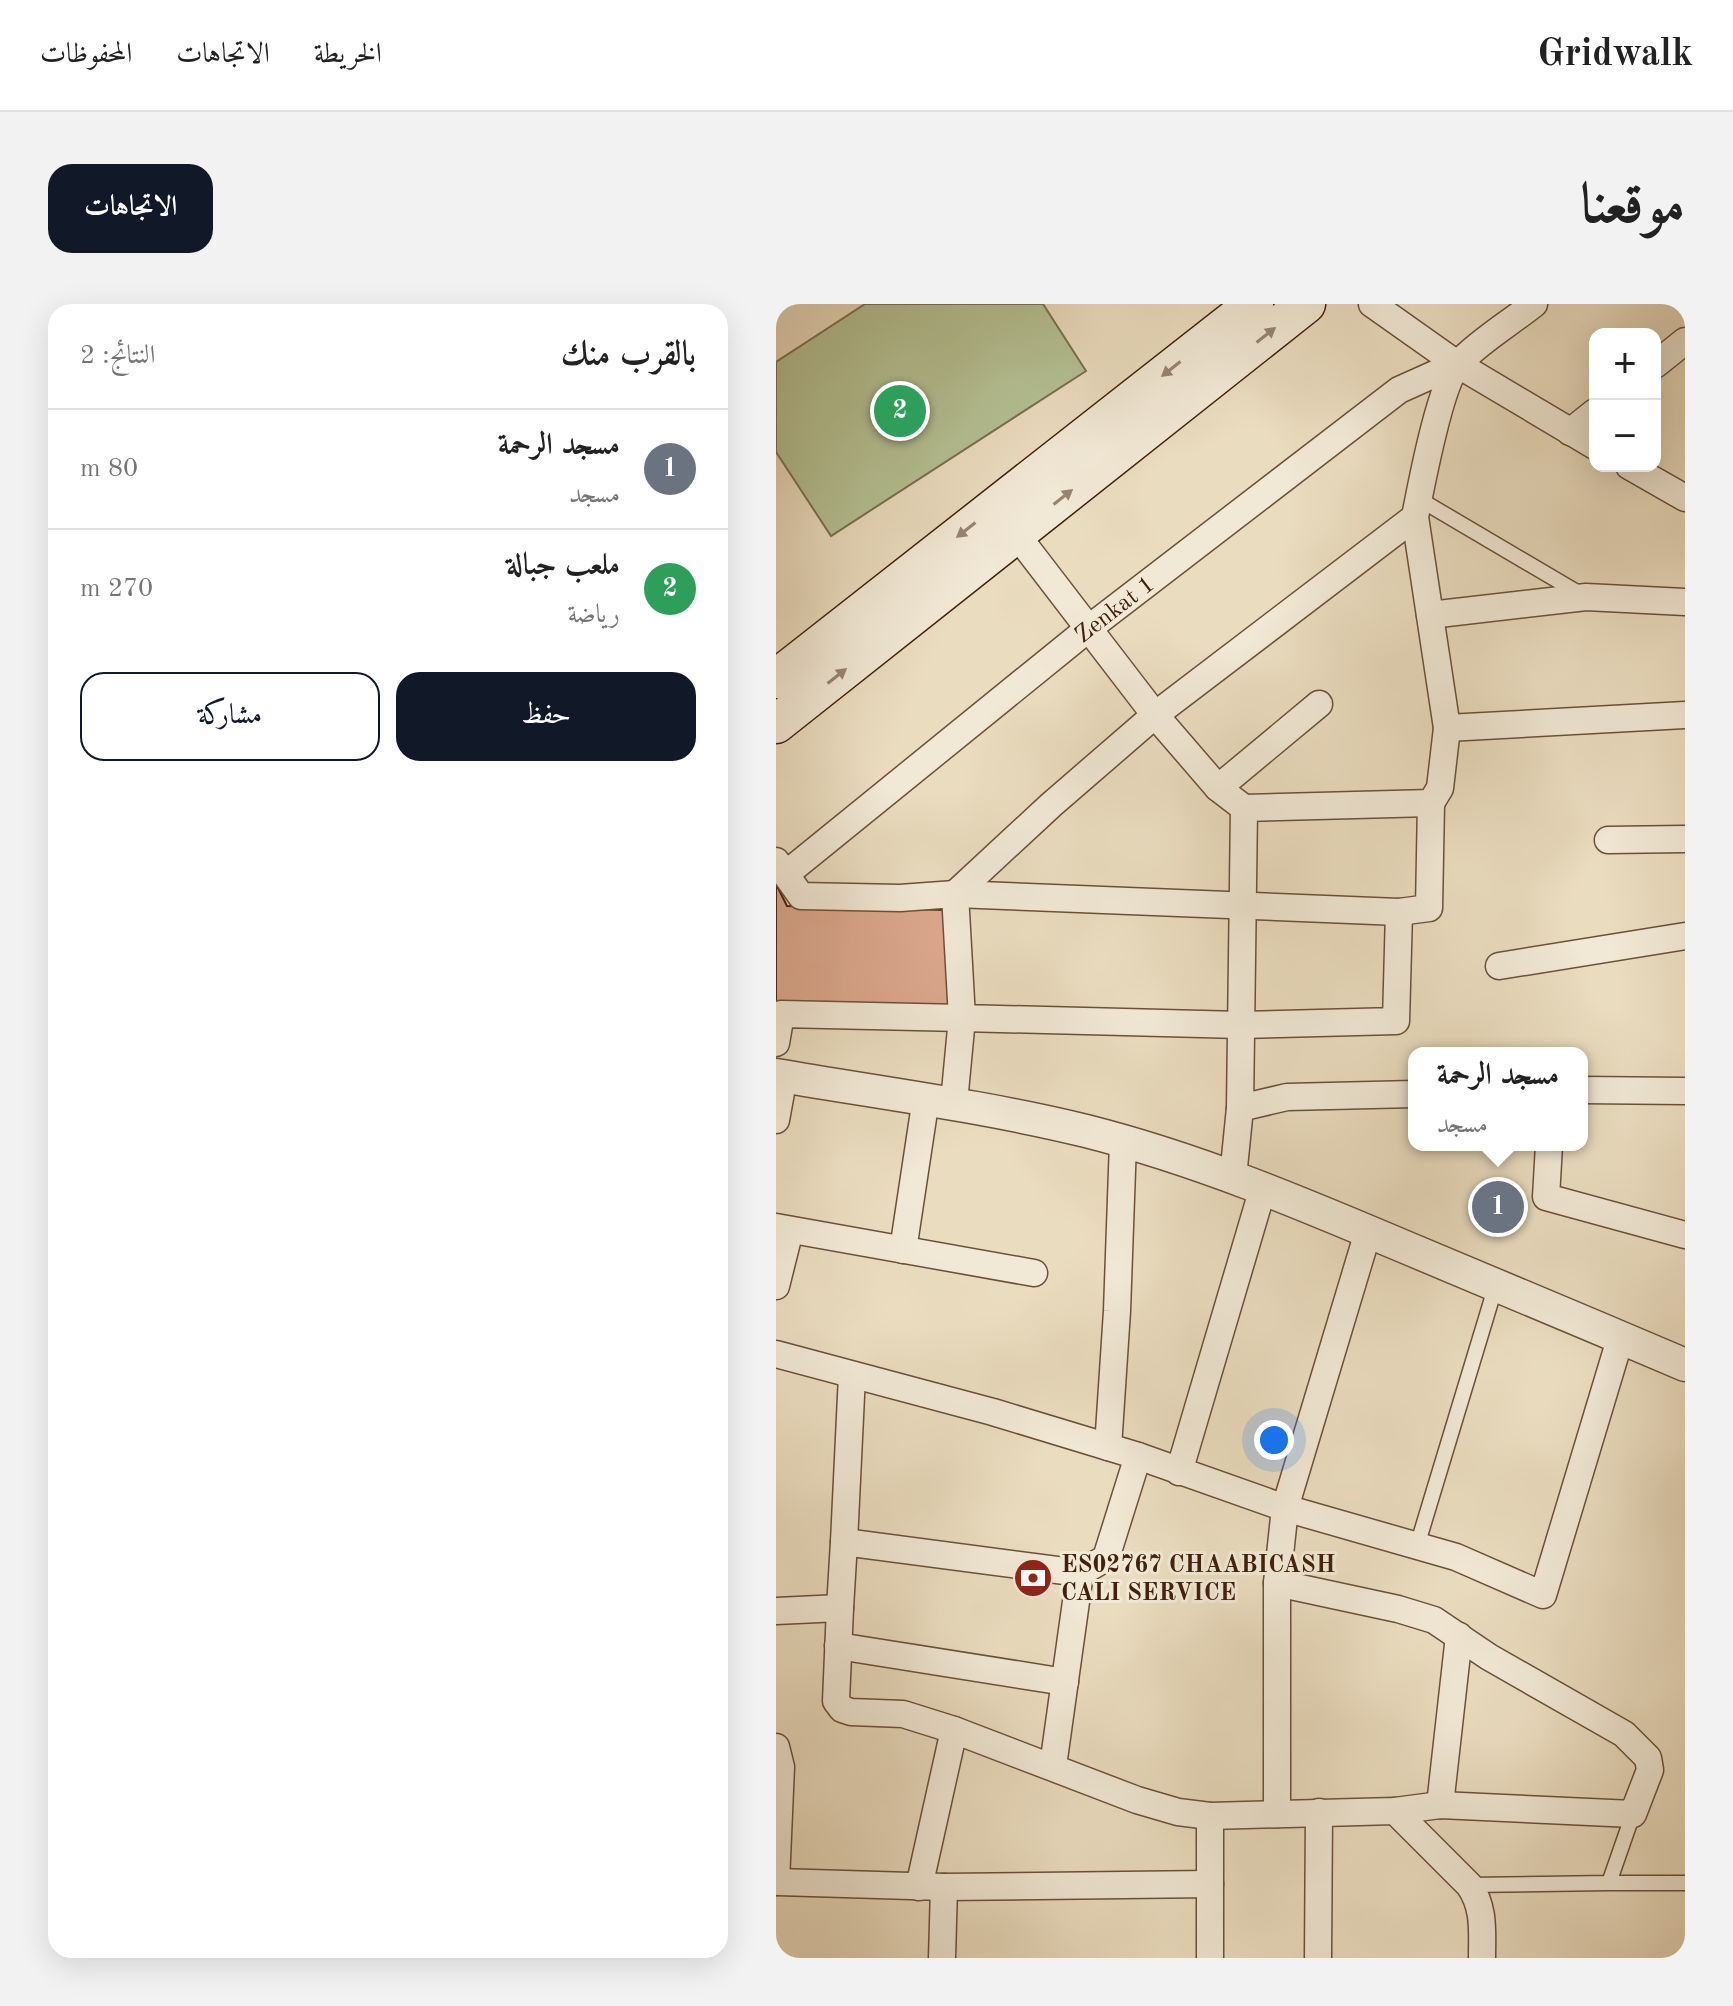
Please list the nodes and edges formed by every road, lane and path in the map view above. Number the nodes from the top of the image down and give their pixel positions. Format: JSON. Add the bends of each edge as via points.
{"nodes":[{"id":1,"x":1254,"y":304,"type":"edge"},
{"id":2,"x":1306,"y":304,"type":"edge"},
{"id":3,"x":1372,"y":304,"type":"edge"},
{"id":4,"x":1534,"y":304,"type":"edge"},
{"id":5,"x":1685,"y":341,"type":"edge"},
{"id":6,"x":1661,"y":360,"type":"edge"},
{"id":7,"x":1457,"y":364,"type":"junction"},
{"id":8,"x":1589,"y":417,"type":"edge"},
{"id":9,"x":1570,"y":432,"type":"junction"},
{"id":10,"x":1589,"y":443,"type":"edge"},
{"id":11,"x":1640,"y":472,"type":"edge"},
{"id":12,"x":1685,"y":498,"type":"edge"},
{"id":13,"x":1417,"y":508,"type":"junction"},
{"id":14,"x":1016,"y":534,"type":"junction"},
{"id":15,"x":1586,"y":597,"type":"junction"},
{"id":16,"x":1685,"y":602,"type":"edge"},
{"id":17,"x":1430,"y":615,"type":"junction"},
{"id":18,"x":1088,"y":629,"type":"junction"},
{"id":19,"x":776,"y":679,"type":"edge"},
{"id":20,"x":1319,"y":704,"type":"dead end"},
{"id":21,"x":1155,"y":715,"type":"junction"},
{"id":22,"x":1685,"y":715,"type":"edge"},
{"id":23,"x":776,"y":724,"type":"edge"},
{"id":24,"x":1447,"y":728,"type":"junction"},
{"id":25,"x":1218,"y":788,"type":"junction"},
{"id":26,"x":1431,"y":803,"type":"junction"},
{"id":27,"x":1244,"y":808,"type":"junction"},
{"id":28,"x":1685,"y":839,"type":"edge"},
{"id":29,"x":1608,"y":840,"type":"dead end"},
{"id":30,"x":781,"y":868,"type":"edge"},
{"id":31,"x":955,"y":894,"type":"junction"},
{"id":32,"x":1242,"y":904,"type":"junction"},
{"id":33,"x":1399,"y":912,"type":"junction"},
{"id":34,"x":1685,"y":936,"type":"edge"},
{"id":35,"x":1499,"y":966,"type":"dead end"},
{"id":36,"x":962,"y":1018,"type":"junction"},
{"id":37,"x":1241,"y":1025,"type":"junction"},
{"id":38,"x":776,"y":1043,"type":"edge"},
{"id":39,"x":780,"y":1076,"type":"edge"},
{"id":40,"x":1588,"y":1090,"type":"edge"},
{"id":41,"x":1685,"y":1091,"type":"edge"},
{"id":42,"x":1408,"y":1094,"type":"edge"},
{"id":43,"x":940,"y":1100,"type":"junction"},
{"id":44,"x":1240,"y":1108,"type":"junction"},
{"id":45,"x":776,"y":1120,"type":"edge"},
{"id":46,"x":1123,"y":1142,"type":"junction"},
{"id":47,"x":1549,"y":1151,"type":"edge"},
{"id":48,"x":1248,"y":1182,"type":"junction"},
{"id":49,"x":783,"y":1229,"type":"edge"},
{"id":50,"x":1368,"y":1232,"type":"junction"},
{"id":51,"x":1685,"y":1235,"type":"edge"},
{"id":52,"x":903,"y":1250,"type":"junction"},
{"id":53,"x":1034,"y":1273,"type":"dead end"},
{"id":54,"x":1496,"y":1285,"type":"junction"},
{"id":55,"x":776,"y":1286,"type":"edge"},
{"id":56,"x":1621,"y":1336,"type":"junction"},
{"id":57,"x":776,"y":1354,"type":"edge"},
{"id":58,"x":1684,"y":1362,"type":"edge"},
{"id":59,"x":852,"y":1375,"type":"junction"},
{"id":60,"x":1108,"y":1447,"type":"junction"},
{"id":61,"x":1138,"y":1456,"type":"junction"},
{"id":62,"x":1179,"y":1472,"type":"junction"},
{"id":63,"x":1285,"y":1508,"type":"junction"},
{"id":64,"x":844,"y":1542,"type":"junction"},
{"id":65,"x":1417,"y":1546,"type":"junction"},
{"id":66,"x":1080,"y":1573,"type":"junction"},
{"id":67,"x":1277,"y":1583,"type":"junction"},
{"id":68,"x":840,"y":1608,"type":"junction"},
{"id":69,"x":776,"y":1611,"type":"edge"},
{"id":70,"x":1459,"y":1636,"type":"junction"},
{"id":71,"x":838,"y":1646,"type":"junction"},
{"id":72,"x":1065,"y":1682,"type":"junction"},
{"id":73,"x":954,"y":1730,"type":"junction"},
{"id":74,"x":776,"y":1747,"type":"edge"},
{"id":75,"x":1053,"y":1766,"type":"junction"},
{"id":76,"x":1440,"y":1805,"type":"junction"},
{"id":77,"x":1395,"y":1811,"type":"junction"},
{"id":78,"x":1319,"y":1812,"type":"junction"},
{"id":79,"x":1277,"y":1814,"type":"junction"},
{"id":80,"x":1633,"y":1814,"type":"junction"},
{"id":81,"x":1210,"y":1816,"type":"junction"},
{"id":82,"x":777,"y":1882,"type":"edge"},
{"id":83,"x":1609,"y":1883,"type":"junction"},
{"id":84,"x":1685,"y":1883,"type":"edge"},
{"id":85,"x":1210,"y":1884,"type":"junction"},
{"id":86,"x":1469,"y":1885,"type":"junction"},
{"id":87,"x":931,"y":1887,"type":"junction"},
{"id":88,"x":942,"y":1958,"type":"edge"},
{"id":89,"x":1210,"y":1958,"type":"edge"},
{"id":90,"x":1318,"y":1958,"type":"edge"},
{"id":91,"x":1482,"y":1958,"type":"edge"}],
"edges":[{"from":1,"to":19,"type":"main road","one_way":true},
{"from":14,"to":2,"type":"main road","one_way":true},
{"from":3,"to":7,"type":"street"},
{"from":4,"to":7,"type":"street","name":"Zenkat 1"},
{"from":5,"to":6,"type":"street"},
{"from":7,"to":9,"type":"street"},
{"from":7,"to":13,"type":"street","via":[[1441,404]]},
{"from":7,"to":18,"type":"street","name":"Zenkat 1","via":[[1399,390]]},
{"from":8,"to":9,"type":"street"},
{"from":9,"to":10,"type":"street"},
{"from":11,"to":12,"type":"street"},
{"from":13,"to":15,"type":"lane"},
{"from":13,"to":17,"type":"street"},
{"from":13,"to":21,"type":"street"},
{"from":14,"to":18,"type":"street"},
{"from":23,"to":14,"type":"main road","one_way":true},
{"from":15,"to":16,"type":"street"},
{"from":15,"to":17,"type":"street"},
{"from":17,"to":24,"type":"street"},
{"from":18,"to":21,"type":"street"},
{"from":18,"to":30,"type":"street","name":"Zenkat 1"},
{"from":20,"to":25,"type":"street"},
{"from":21,"to":25,"type":"street"},
{"from":21,"to":31,"type":"street"},
{"from":22,"to":24,"type":"street"},
{"from":24,"to":26,"type":"street","via":[[1440,788]]},
{"from":25,"to":27,"type":"street"},
{"from":26,"to":27,"type":"street"},
{"from":26,"to":33,"type":"street","via":[[1429,908]]},
{"from":27,"to":32,"type":"street"},
{"from":28,"to":29,"type":"street"},
{"from":30,"to":31,"type":"street","via":[[801,896]]},
{"from":31,"to":32,"type":"street"},
{"from":31,"to":36,"type":"street"},
{"from":32,"to":33,"type":"street"},
{"from":32,"to":37,"type":"street"},
{"from":33,"to":37,"type":"street","via":[[1396,1021]]},
{"from":34,"to":35,"type":"street"},
{"from":36,"to":37,"type":"street"},
{"from":36,"to":38,"type":"street","via":[[781,1014]]},
{"from":36,"to":43,"type":"street"},
{"from":37,"to":44,"type":"street"},
{"from":39,"to":43,"type":"street"},
{"from":39,"to":45,"type":"street"},
{"from":40,"to":41,"type":"street"},
{"from":42,"to":44,"type":"street","via":[[1287,1097]]},
{"from":43,"to":46,"type":"street"},
{"from":43,"to":52,"type":"street"},
{"from":44,"to":48,"type":"street"},
{"from":46,"to":48,"type":"street"},
{"from":46,"to":60,"type":"street"},
{"from":47,"to":51,"type":"street","via":[[1546,1197]]},
{"from":48,"to":50,"type":"street"},
{"from":48,"to":62,"type":"street"},
{"from":49,"to":52,"type":"street"},
{"from":49,"to":55,"type":"street"},
{"from":50,"to":54,"type":"street"},
{"from":50,"to":63,"type":"street"},
{"from":52,"to":53,"type":"street"},
{"from":54,"to":56,"type":"street"},
{"from":54,"to":65,"type":"lane"},
{"from":56,"to":58,"type":"street"},
{"from":56,"to":65,"type":"street","via":[[1543,1595]]},
{"from":57,"to":59,"type":"street"},
{"from":59,"to":60,"type":"street"},
{"from":59,"to":64,"type":"street"},
{"from":60,"to":61,"type":"street"},
{"from":61,"to":62,"type":"street"},
{"from":61,"to":66,"type":"street","via":[[1106,1558]]},
{"from":62,"to":63,"type":"street"},
{"from":63,"to":65,"type":"street"},
{"from":63,"to":67,"type":"street"},
{"from":64,"to":66,"type":"street"},
{"from":64,"to":68,"type":"street"},
{"from":66,"to":72,"type":"street"},
{"from":67,"to":70,"type":"street","via":[[1398,1609],[1434,1620]]},
{"from":67,"to":79,"type":"street"},
{"from":68,"to":69,"type":"street"},
{"from":68,"to":71,"type":"street"},
{"from":70,"to":76,"type":"street"},
{"from":70,"to":80,"type":"street","via":[[1636,1743],[1650,1770]]},
{"from":71,"to":72,"type":"street"},
{"from":71,"to":73,"type":"street","via":[[836,1701],[842,1709],[903,1714]]},
{"from":72,"to":75,"type":"street"},
{"from":73,"to":75,"type":"street"},
{"from":73,"to":87,"type":"street"},
{"from":74,"to":82,"type":"street","via":[[781,1767]]},
{"from":75,"to":81,"type":"street","via":[[1137,1800]]},
{"from":76,"to":77,"type":"street"},
{"from":76,"to":80,"type":"street"},
{"from":77,"to":78,"type":"street"},
{"from":77,"to":86,"type":"street"},
{"from":78,"to":79,"type":"street"},
{"from":78,"to":90,"type":"street"},
{"from":79,"to":81,"type":"street"},
{"from":80,"to":83,"type":"lane"},
{"from":81,"to":85,"type":"street"},
{"from":82,"to":87,"type":"street"},
{"from":83,"to":84,"type":"lane"},
{"from":83,"to":86,"type":"lane"},
{"from":85,"to":87,"type":"street"},
{"from":85,"to":89,"type":"street"},
{"from":86,"to":91,"type":"street","via":[[1483,1916]]},
{"from":87,"to":88,"type":"street"}]}
